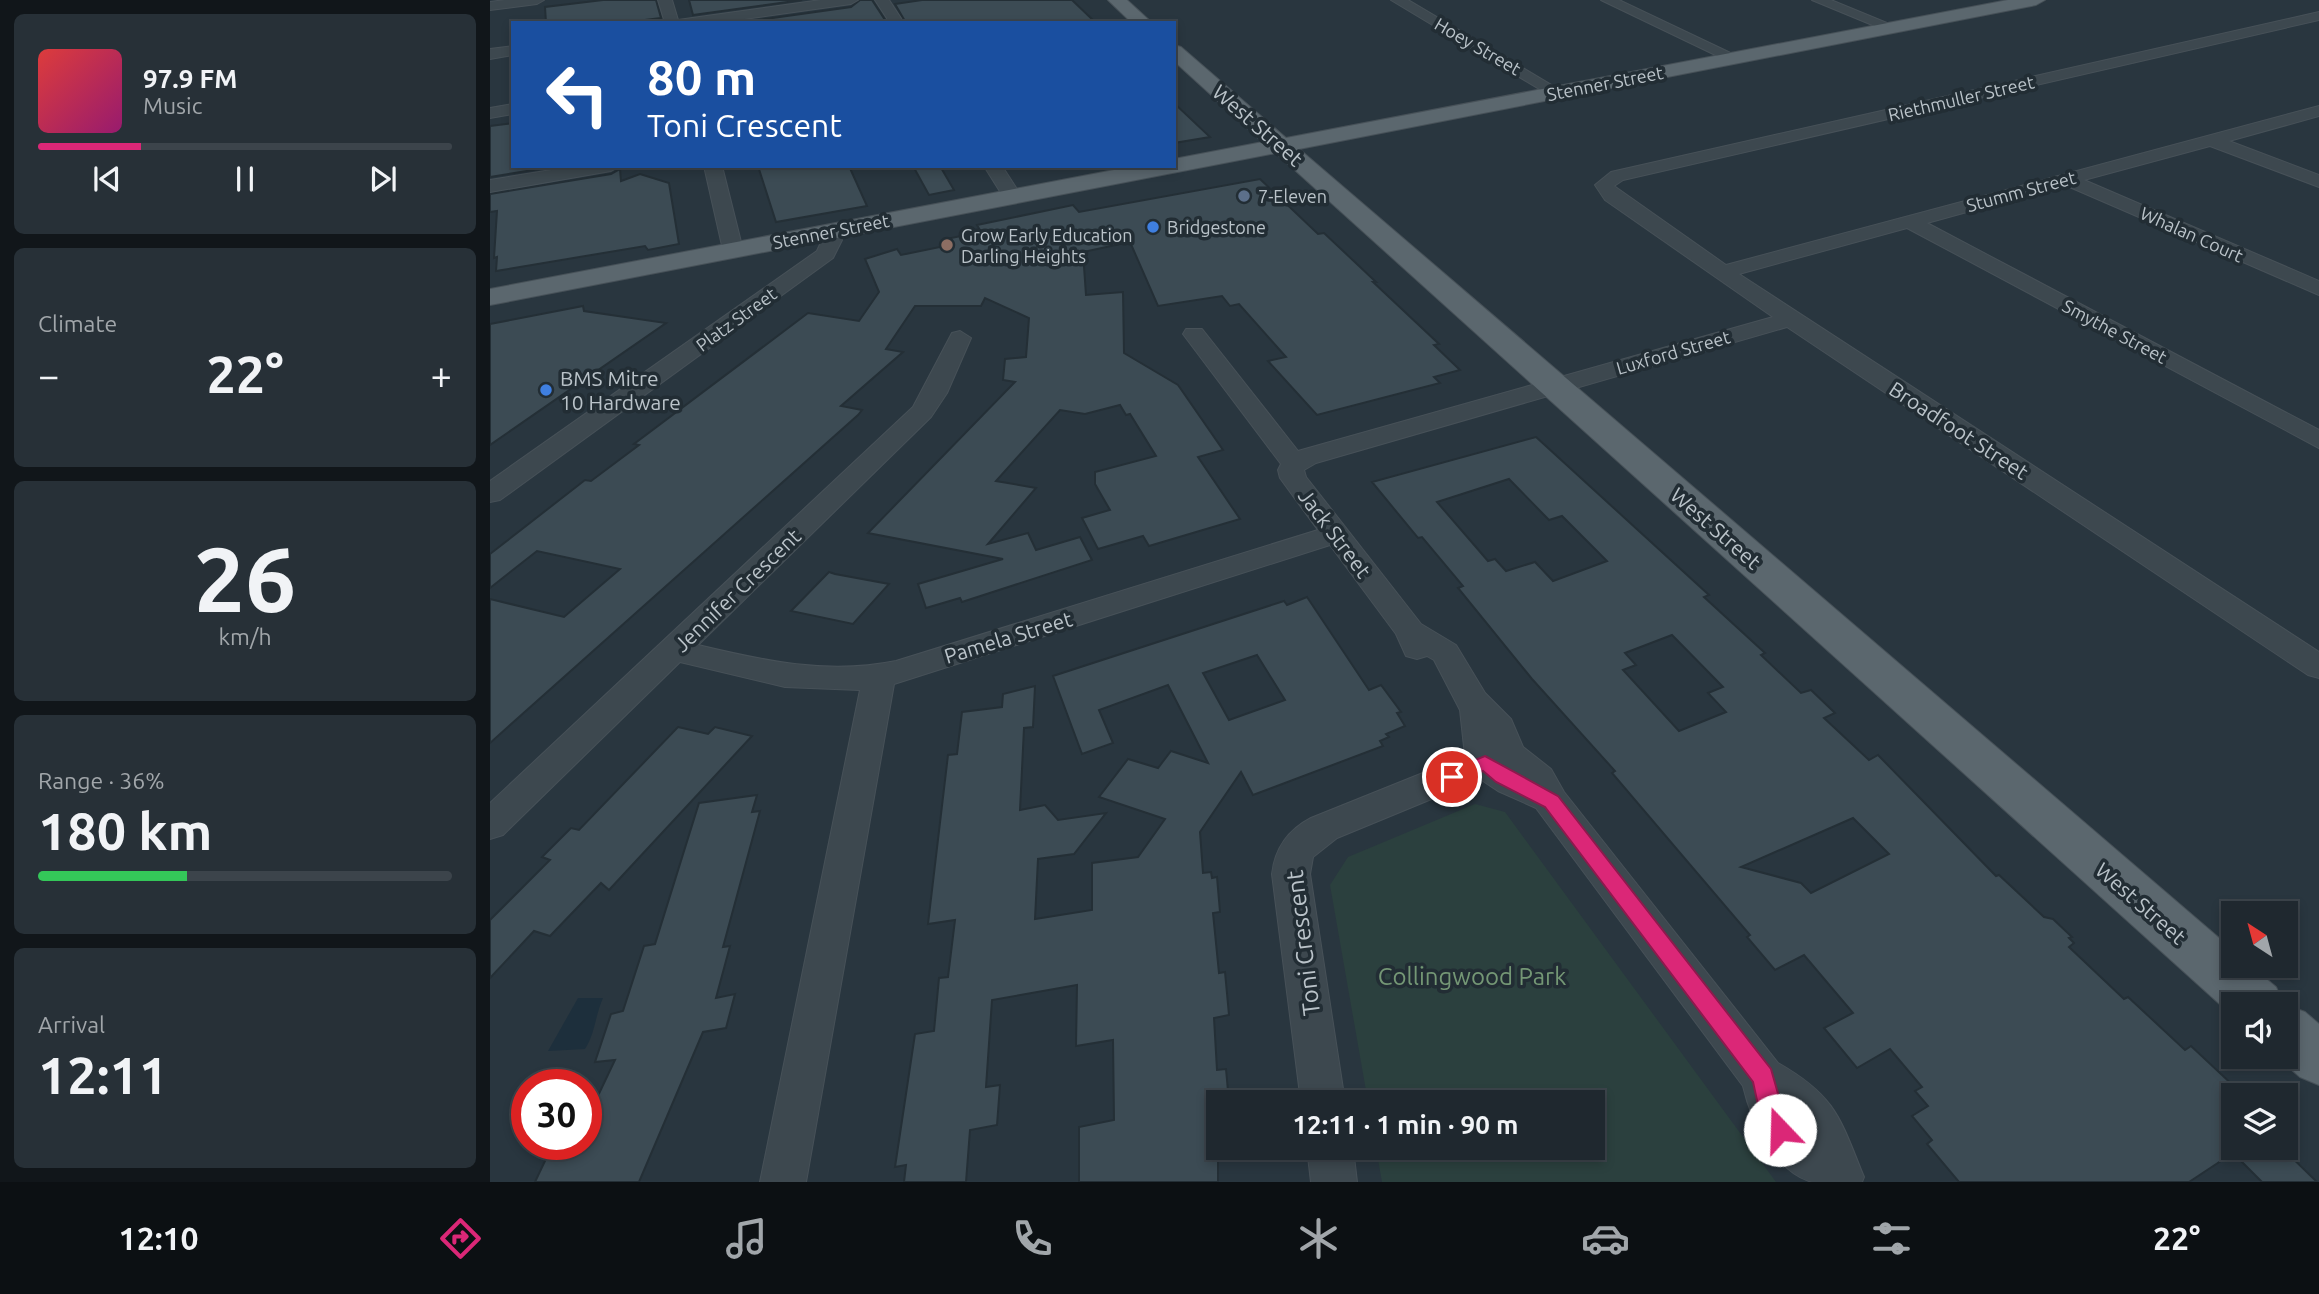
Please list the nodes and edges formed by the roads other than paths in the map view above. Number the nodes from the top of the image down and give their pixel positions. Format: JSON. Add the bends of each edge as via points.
{"nodes":[{"id":1,"x":537,"y":0,"type":"edge"},
{"id":2,"x":665,"y":0,"type":"edge"},
{"id":3,"x":851,"y":0,"type":"edge"},
{"id":4,"x":882,"y":0,"type":"edge"},
{"id":5,"x":1117,"y":0,"type":"edge"},
{"id":6,"x":1398,"y":0,"type":"edge"},
{"id":7,"x":1608,"y":0,"type":"edge"},
{"id":8,"x":1819,"y":0,"type":"edge"},
{"id":9,"x":2036,"y":0,"type":"edge"},
{"id":10,"x":490,"y":6,"type":"edge"},
{"id":11,"x":2319,"y":16,"type":"edge"},
{"id":12,"x":671,"y":21,"type":"edge"},
{"id":13,"x":698,"y":21,"type":"edge"},
{"id":14,"x":896,"y":21,"type":"edge"},
{"id":15,"x":1141,"y":21,"type":"edge"},
{"id":16,"x":1892,"y":28,"type":"junction"},
{"id":17,"x":511,"y":50,"type":"edge"},
{"id":18,"x":1176,"y":53,"type":"edge"},
{"id":19,"x":490,"y":54,"type":"edge"},
{"id":20,"x":1733,"y":58,"type":"junction"},
{"id":21,"x":1558,"y":93,"type":"junction"},
{"id":22,"x":511,"y":109,"type":"edge"},
{"id":23,"x":2319,"y":111,"type":"edge"},
{"id":24,"x":490,"y":113,"type":"edge"},
{"id":25,"x":2211,"y":140,"type":"junction"},
{"id":26,"x":1281,"y":146,"type":"junction"},
{"id":27,"x":1176,"y":166,"type":"edge"},
{"id":28,"x":599,"y":168,"type":"edge"},
{"id":29,"x":713,"y":168,"type":"edge"},
{"id":30,"x":994,"y":168,"type":"edge"},
{"id":31,"x":1164,"y":168,"type":"edge"},
{"id":32,"x":2066,"y":179,"type":"junction"},
{"id":33,"x":2319,"y":181,"type":"edge"},
{"id":34,"x":1604,"y":185,"type":"joint"},
{"id":35,"x":490,"y":186,"type":"edge"},
{"id":36,"x":1013,"y":197,"type":"junction"},
{"id":37,"x":1910,"y":222,"type":"junction"},
{"id":38,"x":830,"y":232,"type":"junction"},
{"id":39,"x":733,"y":250,"type":"junction"},
{"id":40,"x":1723,"y":272,"type":"junction"},
{"id":41,"x":2319,"y":289,"type":"edge"},
{"id":42,"x":490,"y":297,"type":"edge"},
{"id":43,"x":1790,"y":319,"type":"junction"},
{"id":44,"x":1194,"y":334,"type":"dead end"},
{"id":45,"x":960,"y":338,"type":"dead end"},
{"id":46,"x":1555,"y":386,"type":"junction"},
{"id":47,"x":2319,"y":440,"type":"edge"},
{"id":48,"x":1294,"y":464,"type":"junction"},
{"id":49,"x":490,"y":494,"type":"edge"},
{"id":50,"x":1336,"y":534,"type":"junction"},
{"id":51,"x":673,"y":650,"type":"junction"},
{"id":52,"x":2319,"y":667,"type":"edge"},
{"id":53,"x":879,"y":677,"type":"junction"},
{"id":54,"x":1497,"y":758,"type":"junction"},
{"id":55,"x":490,"y":825,"type":"edge"},
{"id":56,"x":2243,"y":992,"type":"edge"},
{"id":57,"x":2298,"y":1041,"type":"edge"},
{"id":58,"x":2319,"y":1059,"type":"edge"},
{"id":59,"x":1321,"y":1090,"type":"edge"},
{"id":60,"x":1331,"y":1160,"type":"edge"},
{"id":61,"x":1842,"y":1178,"type":"edge"},
{"id":62,"x":783,"y":1182,"type":"edge"},
{"id":63,"x":1334,"y":1182,"type":"edge"}],
"edges":[{"from":1,"to":10,"type":"street"},
{"from":2,"to":12,"type":"street"},
{"from":3,"to":13,"type":"street"},
{"from":4,"to":14,"type":"street"},
{"from":5,"to":15,"type":"main road"},
{"from":6,"to":21,"type":"street","name":"Hoey Street"},
{"from":7,"to":20,"type":"street"},
{"from":8,"to":16,"type":"street"},
{"from":9,"to":16,"type":"main road","name":"Stenner Street"},
{"from":11,"to":34,"type":"street","name":"Riethmuller Street","via":[[1617,176]]},
{"from":16,"to":20,"type":"main road","name":"Stenner Street"},
{"from":17,"to":19,"type":"street"},
{"from":18,"to":26,"type":"main road","name":"West Street"},
{"from":20,"to":21,"type":"main road","name":"Stenner Street"},
{"from":21,"to":26,"type":"main road","name":"Stenner Street"},
{"from":22,"to":24,"type":"street"},
{"from":23,"to":25,"type":"street","name":"Stumm Street"},
{"from":25,"to":32,"type":"street","name":"Stumm Street"},
{"from":25,"to":33,"type":"street"},
{"from":26,"to":27,"type":"main road","name":"Stenner Street"},
{"from":26,"to":46,"type":"main road","name":"West Street"},
{"from":28,"to":35,"type":"street"},
{"from":29,"to":39,"type":"street"},
{"from":30,"to":36,"type":"street"},
{"from":31,"to":36,"type":"main road","name":"Stenner Street"},
{"from":32,"to":37,"type":"street","name":"Stumm Street"},
{"from":32,"to":41,"type":"street","name":"Whalan Court"},
{"from":34,"to":40,"type":"street","name":"Broadfoot Street","via":[[1612,196]]},
{"from":36,"to":38,"type":"main road","name":"Stenner Street"},
{"from":37,"to":40,"type":"street","name":"Stumm Street"},
{"from":37,"to":47,"type":"street","name":"Smythe Street"},
{"from":38,"to":39,"type":"main road","name":"Stenner Street"},
{"from":38,"to":49,"type":"street","name":"Platz Street","via":[[826,254]]},
{"from":39,"to":42,"type":"main road","name":"Stenner Street"},
{"from":40,"to":43,"type":"street","name":"Broadfoot Street"},
{"from":43,"to":46,"type":"street","name":"Luxford Street"},
{"from":43,"to":52,"type":"street","name":"Broadfoot Street"},
{"from":44,"to":48,"type":"street","name":"Jack Street"},
{"from":45,"to":51,"type":"street","name":"Jennifer Crescent","via":[[949,355],[937,393],[922,412]]},
{"from":46,"to":48,"type":"street"},
{"from":46,"to":56,"type":"main road","name":"West Street"},
{"from":48,"to":50,"type":"street","name":"Jack Street","via":[[1293,478]]},
{"from":50,"to":53,"type":"street","name":"Pamela Street"},
{"from":50,"to":54,"type":"street","name":"Jack Street","via":[[1410,631],[1423,662],[1473,701],[1477,742]]},
{"from":51,"to":53,"type":"street","name":"Pamela Street","via":[[808,680]]},
{"from":51,"to":55,"type":"street","name":"Jennifer Crescent"},
{"from":53,"to":62,"type":"street"},
{"from":54,"to":59,"type":"street","name":"Toni Crescent","via":[[1312,833],[1296,849],[1291,874]]},
{"from":54,"to":61,"type":"street","via":[[1503,777],[1551,802],[1763,1077],[1780,1130]]},
{"from":57,"to":58,"type":"main road"},
{"from":60,"to":63,"type":"street"}]}
